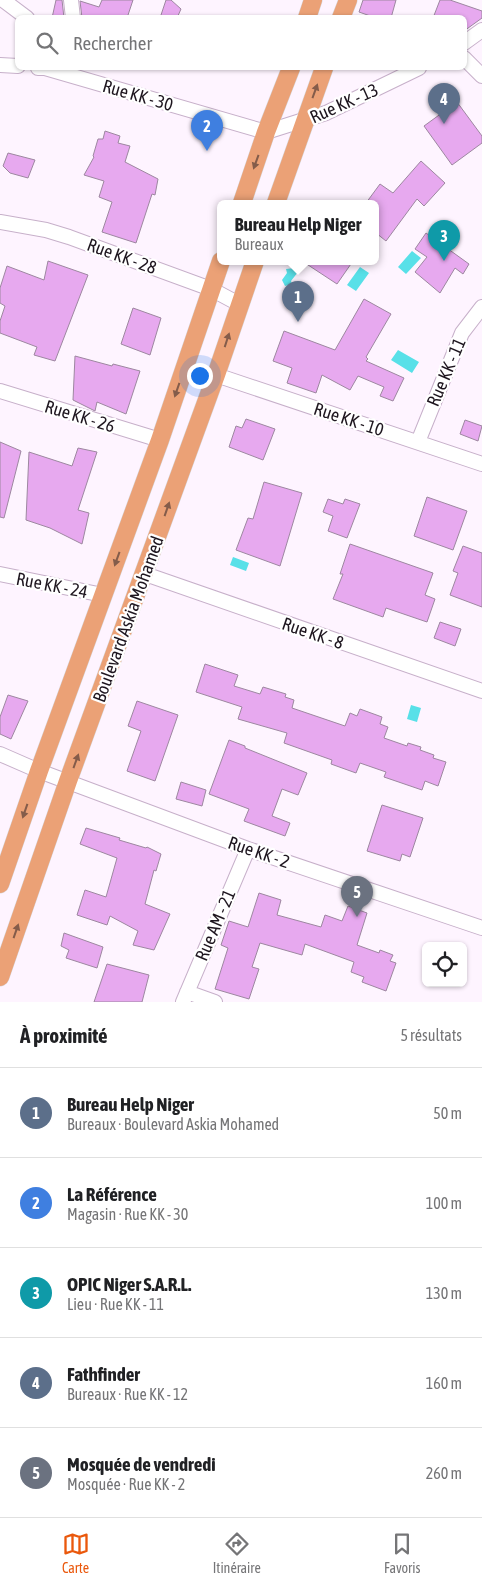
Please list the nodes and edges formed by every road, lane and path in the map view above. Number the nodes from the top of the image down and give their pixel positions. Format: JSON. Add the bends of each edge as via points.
{"nodes":[{"id":1,"x":3,"y":0,"type":"edge"},
{"id":2,"x":71,"y":0,"type":"edge"},
{"id":3,"x":313,"y":0,"type":"edge"},
{"id":4,"x":348,"y":0,"type":"edge"},
{"id":5,"x":23,"y":15,"type":"edge"},
{"id":6,"x":73,"y":15,"type":"edge"},
{"id":7,"x":308,"y":15,"type":"edge"},
{"id":8,"x":342,"y":15,"type":"edge"},
{"id":9,"x":482,"y":30,"type":"edge"},
{"id":10,"x":467,"y":41,"type":"edge"},
{"id":11,"x":467,"y":61,"type":"edge"},
{"id":12,"x":0,"y":65,"type":"edge"},
{"id":13,"x":15,"y":66,"type":"edge"},
{"id":14,"x":52,"y":70,"type":"edge"},
{"id":15,"x":290,"y":70,"type":"edge"},
{"id":16,"x":323,"y":70,"type":"edge"},
{"id":17,"x":415,"y":70,"type":"edge"},
{"id":18,"x":482,"y":76,"type":"edge"},
{"id":19,"x":304,"y":121,"type":"junction"},
{"id":20,"x":266,"y":132,"type":"junction"},
{"id":21,"x":243,"y":200,"type":"edge"},
{"id":22,"x":277,"y":200,"type":"edge"},
{"id":23,"x":0,"y":222,"type":"edge"},
{"id":24,"x":220,"y":265,"type":"edge"},
{"id":25,"x":254,"y":265,"type":"edge"},
{"id":26,"x":211,"y":289,"type":"junction"},
{"id":27,"x":239,"y":304,"type":"junction"},
{"id":28,"x":482,"y":306,"type":"edge"},
{"id":29,"x":216,"y":375,"type":"junction"},
{"id":30,"x":0,"y":391,"type":"edge"},
{"id":31,"x":160,"y":440,"type":"junction"},
{"id":32,"x":418,"y":442,"type":"junction"},
{"id":33,"x":482,"y":464,"type":"edge"},
{"id":34,"x":0,"y":574,"type":"edge"},
{"id":35,"x":145,"y":574,"type":"junction"},
{"id":36,"x":103,"y":595,"type":"junction"},
{"id":37,"x":482,"y":691,"type":"edge"},
{"id":38,"x":0,"y":754,"type":"edge"},
{"id":39,"x":39,"y":771,"type":"junction"},
{"id":40,"x":68,"y":781,"type":"junction"},
{"id":41,"x":248,"y":849,"type":"junction"},
{"id":42,"x":0,"y":884,"type":"edge"},
{"id":43,"x":482,"y":928,"type":"edge"},
{"id":44,"x":0,"y":977,"type":"edge"},
{"id":45,"x":185,"y":997,"type":"edge"},
{"id":46,"x":215,"y":1002,"type":"edge"}],
"edges":[{"from":1,"to":5,"type":"street"},
{"from":2,"to":6,"type":"street"},
{"from":3,"to":7,"type":"main road"},
{"from":4,"to":8,"type":"main road"},
{"from":9,"to":10,"type":"street"},
{"from":11,"to":18,"type":"street"},
{"from":12,"to":13,"type":"street"},
{"from":14,"to":20,"type":"street","name":"Rue KK - 30"},
{"from":15,"to":20,"type":"main road"},
{"from":19,"to":16,"type":"main road","one_way":true},
{"from":17,"to":19,"type":"street","name":"Rue KK - 13"},
{"from":19,"to":20,"type":"street","name":"Rue KK - 13"},
{"from":19,"to":22,"type":"main road"},
{"from":20,"to":21,"type":"main road","one_way":true},
{"from":23,"to":26,"type":"street","name":"Rue KK - 28","via":[[69,237]]},
{"from":24,"to":26,"type":"main road","name":"Boulevard Askia Mohamed"},
{"from":25,"to":27,"type":"main road","name":"Boulevard Askia Mohamed"},
{"from":26,"to":27,"type":"street","name":"Rue KK - 28"},
{"from":26,"to":31,"type":"main road","name":"Boulevard Askia Mohamed","one_way":true},
{"from":29,"to":27,"type":"main road","name":"Boulevard Askia Mohamed","one_way":true},
{"from":28,"to":32,"type":"street","name":"Rue KK - 11","via":[[462,333]]},
{"from":29,"to":32,"type":"street","name":"Rue KK - 10"},
{"from":35,"to":29,"type":"main road","name":"Boulevard Askia Mohamed","one_way":true},
{"from":30,"to":31,"type":"street","name":"Rue KK - 26"},
{"from":31,"to":36,"type":"main road","name":"Boulevard Askia Mohamed","one_way":true},
{"from":32,"to":33,"type":"street","name":"Rue KK - 10"},
{"from":34,"to":36,"type":"street","name":"Rue KK - 24"},
{"from":35,"to":37,"type":"street","name":"Rue KK - 8"},
{"from":40,"to":35,"type":"main road","name":"Boulevard Askia Mohamed","one_way":true},
{"from":36,"to":39,"type":"main road","name":"Boulevard Askia Mohamed"},
{"from":38,"to":39,"type":"street","name":"Rue KK - 2"},
{"from":39,"to":40,"type":"street","name":"Rue KK - 2"},
{"from":39,"to":42,"type":"main road","name":"Boulevard Askia Mohamed","one_way":true},
{"from":40,"to":41,"type":"street","name":"Rue KK - 2"},
{"from":44,"to":40,"type":"main road","name":"Boulevard Askia Mohamed","one_way":true},
{"from":41,"to":43,"type":"street","name":"Rue KK - 2"},
{"from":41,"to":45,"type":"street","name":"Rue AM - 21"},
{"from":45,"to":46,"type":"street"}]}
